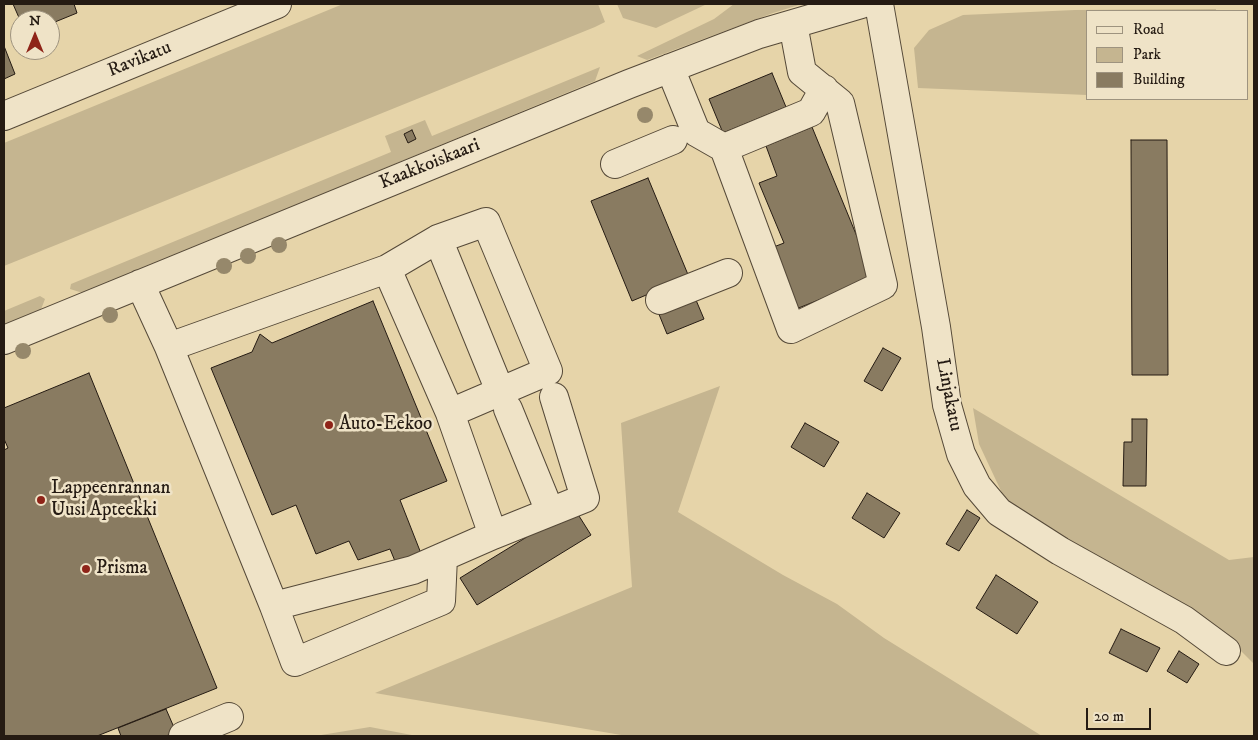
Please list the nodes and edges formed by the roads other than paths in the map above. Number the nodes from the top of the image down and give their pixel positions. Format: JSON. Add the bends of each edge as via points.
{"nodes":[{"id":1,"x":277,"y":4,"type":"edge"},
{"id":2,"x":861,"y":4,"type":"edge"},
{"id":3,"x":879,"y":4,"type":"edge"},
{"id":4,"x":793,"y":24,"type":"junction"},
{"id":5,"x":670,"y":68,"type":"junction"},
{"id":6,"x":824,"y":89,"type":"junction"},
{"id":7,"x":4,"y":116,"type":"edge"},
{"id":8,"x":673,"y":140,"type":"dead end"},
{"id":9,"x":724,"y":148,"type":"junction"},
{"id":10,"x":615,"y":164,"type":"dead end"},
{"id":11,"x":438,"y":239,"type":"junction"},
{"id":12,"x":387,"y":269,"type":"junction"},
{"id":13,"x":728,"y":273,"type":"dead end"},
{"id":14,"x":140,"y":284,"type":"junction"},
{"id":15,"x":660,"y":300,"type":"dead end"},
{"id":16,"x":4,"y":340,"type":"edge"},
{"id":17,"x":170,"y":347,"type":"junction"},
{"id":18,"x":554,"y":397,"type":"dead end"},
{"id":19,"x":504,"y":400,"type":"junction"},
{"id":20,"x":450,"y":413,"type":"junction"},
{"id":21,"x":550,"y":512,"type":"junction"},
{"id":22,"x":494,"y":535,"type":"junction"},
{"id":23,"x":443,"y":557,"type":"junction"},
{"id":24,"x":274,"y":606,"type":"junction"},
{"id":25,"x":1226,"y":651,"type":"dead end"},
{"id":26,"x":229,"y":718,"type":"dead end"},
{"id":27,"x":183,"y":736,"type":"edge"}],
"edges":[{"from":1,"to":7,"type":"street","name":"Ravikatu"},
{"from":2,"to":4,"type":"street","name":"Kaakkoiskaari"},
{"from":3,"to":25,"type":"street","name":"Linjakatu","via":[[947,405],[961,454],[977,486],[999,512],[1060,551],[1184,620]]},
{"from":4,"to":5,"type":"street","name":"Kaakkoiskaari"},
{"from":4,"to":6,"type":"street","via":[[802,72]]},
{"from":5,"to":9,"type":"street","via":[[696,132]]},
{"from":5,"to":14,"type":"street","name":"Kaakkoiskaari"},
{"from":6,"to":9,"type":"street","via":[[811,112]]},
{"from":6,"to":9,"type":"street","via":[[840,103],[883,285],[791,329]]},
{"from":8,"to":10,"type":"street"},
{"from":11,"to":12,"type":"street"},
{"from":11,"to":19,"type":"street"},
{"from":11,"to":19,"type":"street","via":[[486,222],[548,371]]},
{"from":12,"to":17,"type":"street"},
{"from":12,"to":20,"type":"street"},
{"from":13,"to":15,"type":"street"},
{"from":14,"to":16,"type":"street","name":"Kaakkoiskaari"},
{"from":14,"to":17,"type":"street"},
{"from":17,"to":24,"type":"street"},
{"from":18,"to":21,"type":"street","via":[[585,498]]},
{"from":19,"to":20,"type":"street"},
{"from":19,"to":21,"type":"street"},
{"from":20,"to":22,"type":"street"},
{"from":21,"to":22,"type":"street"},
{"from":22,"to":23,"type":"street"},
{"from":23,"to":24,"type":"street","via":[[413,570]]},
{"from":23,"to":24,"type":"street","via":[[441,601],[295,662]]},
{"from":26,"to":27,"type":"street"}]}
